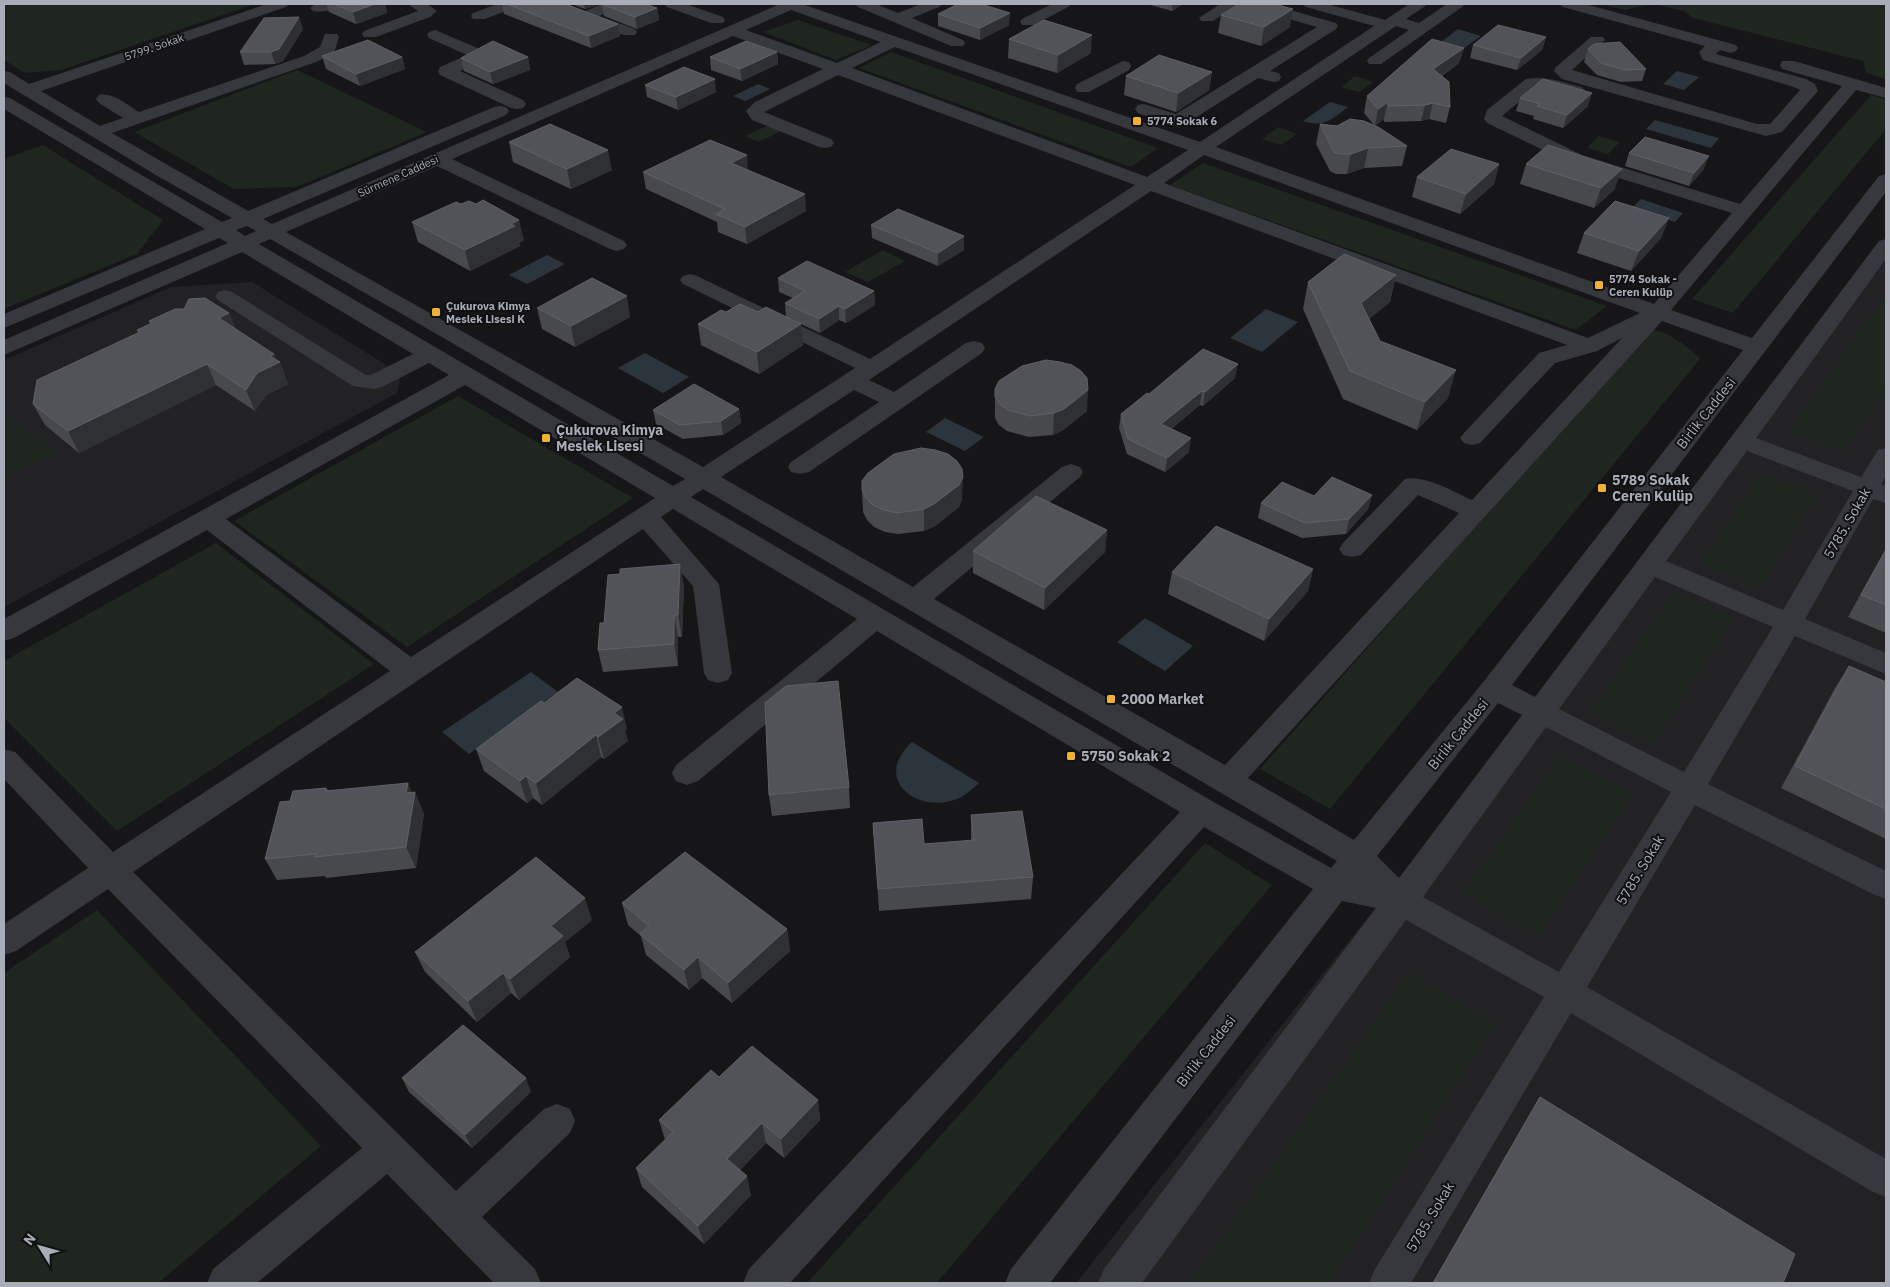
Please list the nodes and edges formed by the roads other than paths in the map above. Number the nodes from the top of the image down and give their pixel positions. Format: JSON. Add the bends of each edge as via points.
{"nodes":[{"id":1,"x":281,"y":4,"type":"edge"},
{"id":2,"x":416,"y":4,"type":"edge"},
{"id":3,"x":511,"y":4,"type":"edge"},
{"id":4,"x":554,"y":4,"type":"edge"},
{"id":5,"x":615,"y":4,"type":"edge"},
{"id":6,"x":672,"y":4,"type":"edge"},
{"id":7,"x":755,"y":4,"type":"edge"},
{"id":8,"x":790,"y":4,"type":"edge"},
{"id":9,"x":863,"y":4,"type":"edge"},
{"id":10,"x":934,"y":4,"type":"edge"},
{"id":11,"x":1063,"y":4,"type":"edge"},
{"id":12,"x":1231,"y":4,"type":"edge"},
{"id":13,"x":1253,"y":4,"type":"edge"},
{"id":14,"x":1311,"y":4,"type":"edge"},
{"id":15,"x":1419,"y":4,"type":"edge"},
{"id":16,"x":1457,"y":4,"type":"edge"},
{"id":17,"x":1568,"y":4,"type":"edge"},
{"id":18,"x":479,"y":16,"type":"dead end"},
{"id":19,"x":585,"y":16,"type":"junction"},
{"id":20,"x":898,"y":18,"type":"junction"},
{"id":21,"x":1206,"y":18,"type":"dead end"},
{"id":22,"x":1028,"y":22,"type":"dead end"},
{"id":23,"x":1391,"y":23,"type":"junction"},
{"id":24,"x":724,"y":25,"type":"junction"},
{"id":25,"x":1422,"y":28,"type":"junction"},
{"id":26,"x":629,"y":32,"type":"dead end"},
{"id":27,"x":370,"y":34,"type":"dead end"},
{"id":28,"x":435,"y":34,"type":"dead end"},
{"id":29,"x":331,"y":37,"type":"dead end"},
{"id":30,"x":1597,"y":40,"type":"dead end"},
{"id":31,"x":895,"y":41,"type":"junction"},
{"id":32,"x":957,"y":43,"type":"dead end"},
{"id":33,"x":1718,"y":44,"type":"junction"},
{"id":34,"x":644,"y":50,"type":"dead end"},
{"id":35,"x":1375,"y":60,"type":"dead end"},
{"id":36,"x":1123,"y":66,"type":"dead end"},
{"id":37,"x":839,"y":68,"type":"junction"},
{"id":38,"x":1256,"y":72,"type":"junction"},
{"id":39,"x":4,"y":76,"type":"edge"},
{"id":40,"x":1066,"y":82,"type":"dead end"},
{"id":41,"x":1852,"y":84,"type":"junction"},
{"id":42,"x":1299,"y":85,"type":"junction"},
{"id":43,"x":1083,"y":88,"type":"junction"},
{"id":44,"x":28,"y":90,"type":"junction"},
{"id":45,"x":1886,"y":93,"type":"edge"},
{"id":46,"x":1100,"y":94,"type":"dead end"},
{"id":47,"x":1591,"y":95,"type":"edge"},
{"id":48,"x":536,"y":96,"type":"dead end"},
{"id":49,"x":105,"y":99,"type":"dead end"},
{"id":50,"x":4,"y":102,"type":"edge"},
{"id":51,"x":1126,"y":103,"type":"dead end"},
{"id":52,"x":517,"y":104,"type":"junction"},
{"id":53,"x":138,"y":119,"type":"junction"},
{"id":54,"x":99,"y":132,"type":"junction"},
{"id":55,"x":825,"y":143,"type":"dead end"},
{"id":56,"x":1203,"y":149,"type":"junction"},
{"id":57,"x":438,"y":159,"type":"junction"},
{"id":58,"x":1886,"y":180,"type":"edge"},
{"id":59,"x":1150,"y":184,"type":"junction"},
{"id":60,"x":1744,"y":211,"type":"junction"},
{"id":61,"x":247,"y":218,"type":"junction"},
{"id":62,"x":218,"y":230,"type":"junction"},
{"id":63,"x":271,"y":231,"type":"junction"},
{"id":64,"x":242,"y":244,"type":"junction"},
{"id":65,"x":617,"y":245,"type":"dead end"},
{"id":66,"x":1886,"y":245,"type":"edge"},
{"id":67,"x":690,"y":280,"type":"dead end"},
{"id":68,"x":225,"y":296,"type":"dead end"},
{"id":69,"x":1658,"y":312,"type":"junction"},
{"id":70,"x":4,"y":322,"type":"edge"},
{"id":71,"x":1589,"y":346,"type":"junction"},
{"id":72,"x":4,"y":348,"type":"edge"},
{"id":73,"x":974,"y":348,"type":"dead end"},
{"id":74,"x":1758,"y":348,"type":"junction"},
{"id":75,"x":430,"y":354,"type":"junction"},
{"id":76,"x":872,"y":368,"type":"junction"},
{"id":77,"x":466,"y":374,"type":"junction"},
{"id":78,"x":853,"y":381,"type":"junction"},
{"id":79,"x":895,"y":402,"type":"junction"},
{"id":80,"x":1472,"y":438,"type":"dead end"},
{"id":81,"x":1742,"y":441,"type":"junction"},
{"id":82,"x":1886,"y":455,"type":"edge"},
{"id":83,"x":800,"y":467,"type":"dead end"},
{"id":84,"x":1071,"y":472,"type":"dead end"},
{"id":85,"x":703,"y":478,"type":"junction"},
{"id":86,"x":1877,"y":491,"type":"edge"},
{"id":87,"x":674,"y":497,"type":"junction"},
{"id":88,"x":1476,"y":511,"type":"junction"},
{"id":89,"x":646,"y":516,"type":"junction"},
{"id":90,"x":208,"y":518,"type":"junction"},
{"id":91,"x":1352,"y":549,"type":"dead end"},
{"id":92,"x":1649,"y":564,"type":"junction"},
{"id":93,"x":915,"y":600,"type":"junction"},
{"id":94,"x":877,"y":617,"type":"junction"},
{"id":95,"x":1790,"y":622,"type":"junction"},
{"id":96,"x":4,"y":631,"type":"edge"},
{"id":97,"x":1886,"y":664,"type":"edge"},
{"id":98,"x":412,"y":672,"type":"junction"},
{"id":99,"x":718,"y":672,"type":"dead end"},
{"id":100,"x":1494,"y":688,"type":"junction"},
{"id":101,"x":1540,"y":711,"type":"junction"},
{"id":102,"x":4,"y":760,"type":"edge"},
{"id":103,"x":687,"y":773,"type":"dead end"},
{"id":104,"x":1228,"y":781,"type":"junction"},
{"id":105,"x":1689,"y":788,"type":"junction"},
{"id":106,"x":1201,"y":810,"type":"junction"},
{"id":107,"x":1358,"y":858,"type":"junction"},
{"id":108,"x":111,"y":871,"type":"junction"},
{"id":109,"x":1335,"y":886,"type":"junction"},
{"id":110,"x":1886,"y":886,"type":"edge"},
{"id":111,"x":1400,"y":900,"type":"junction"},
{"id":112,"x":4,"y":941,"type":"edge"},
{"id":113,"x":1567,"y":992,"type":"junction"},
{"id":114,"x":557,"y":1121,"type":"dead end"},
{"id":115,"x":388,"y":1150,"type":"junction"},
{"id":116,"x":1886,"y":1179,"type":"edge"},
{"id":117,"x":455,"y":1217,"type":"junction"},
{"id":118,"x":227,"y":1283,"type":"edge"},
{"id":119,"x":521,"y":1283,"type":"edge"},
{"id":120,"x":763,"y":1283,"type":"edge"},
{"id":121,"x":1025,"y":1283,"type":"edge"},
{"id":122,"x":1118,"y":1283,"type":"edge"},
{"id":123,"x":1389,"y":1283,"type":"edge"}],
"edges":[{"from":1,"to":44,"type":"street","name":"5799. Sokak"},
{"from":2,"to":27,"type":"street","via":[[429,11]]},
{"from":3,"to":18,"type":"street"},
{"from":4,"to":19,"type":"street"},
{"from":5,"to":19,"type":"street"},
{"from":6,"to":24,"type":"street"},
{"from":7,"to":24,"type":"street","name":"Sürmene Caddesi"},
{"from":8,"to":24,"type":"street","name":"Sürmene Caddesi"},
{"from":8,"to":31,"type":"street"},
{"from":9,"to":20,"type":"street"},
{"from":10,"to":20,"type":"street"},
{"from":11,"to":22,"type":"street"},
{"from":12,"to":21,"type":"street"},
{"from":13,"to":38,"type":"street","via":[[1330,26]]},
{"from":14,"to":23,"type":"street"},
{"from":15,"to":23,"type":"street"},
{"from":16,"to":25,"type":"street"},
{"from":17,"to":33,"type":"street"},
{"from":19,"to":26,"type":"street"},
{"from":20,"to":32,"type":"street"},
{"from":23,"to":25,"type":"street"},
{"from":23,"to":42,"type":"street"},
{"from":24,"to":34,"type":"street","name":"Sürmene Caddesi"},
{"from":24,"to":37,"type":"street"},
{"from":24,"to":57,"type":"street","name":"Sürmene Caddesi"},
{"from":25,"to":35,"type":"street"},
{"from":28,"to":52,"type":"street","via":[[481,55],[446,71]]},
{"from":29,"to":53,"type":"street","via":[[328,50],[310,59]]},
{"from":30,"to":33,"type":"street","via":[[1562,71],[1568,76],[1755,129],[1766,131],[1776,128],[1809,91],[1800,83],[1708,57],[1707,52]]},
{"from":31,"to":37,"type":"street"},
{"from":31,"to":56,"type":"street"},
{"from":33,"to":41,"type":"street"},
{"from":36,"to":43,"type":"street"},
{"from":37,"to":55,"type":"street","via":[[756,111],[758,116]]},
{"from":37,"to":59,"type":"street"},
{"from":38,"to":42,"type":"street"},
{"from":38,"to":51,"type":"street","via":[[1178,121]]},
{"from":39,"to":44,"type":"street"},
{"from":40,"to":43,"type":"street"},
{"from":41,"to":45,"type":"street"},
{"from":41,"to":60,"type":"street"},
{"from":42,"to":56,"type":"street"},
{"from":43,"to":46,"type":"street"},
{"from":44,"to":54,"type":"street"},
{"from":47,"to":60,"type":"street","via":[[1546,83],[1532,83],[1493,114],[1493,118],[1576,158]]},
{"from":48,"to":52,"type":"street","name":"Sürmene Caddesi"},
{"from":49,"to":53,"type":"street"},
{"from":50,"to":62,"type":"street"},
{"from":52,"to":61,"type":"street","name":"Sürmene Caddesi"},
{"from":53,"to":54,"type":"street"},
{"from":54,"to":61,"type":"street"},
{"from":56,"to":59,"type":"street"},
{"from":56,"to":69,"type":"street"},
{"from":57,"to":63,"type":"street","name":"Sürmene Caddesi"},
{"from":57,"to":65,"type":"street"},
{"from":58,"to":74,"type":"street","name":"Birlik Caddesi"},
{"from":59,"to":71,"type":"street"},
{"from":59,"to":76,"type":"street"},
{"from":60,"to":69,"type":"street"},
{"from":61,"to":62,"type":"street","name":"Sürmene Caddesi"},
{"from":61,"to":63,"type":"street"},
{"from":62,"to":64,"type":"street"},
{"from":62,"to":70,"type":"street","name":"Sürmene Caddesi"},
{"from":63,"to":64,"type":"street","name":"Sürmene Caddesi"},
{"from":63,"to":85,"type":"street"},
{"from":64,"to":72,"type":"street","name":"Sürmene Caddesi"},
{"from":64,"to":75,"type":"street"},
{"from":66,"to":81,"type":"street"},
{"from":67,"to":76,"type":"street"},
{"from":68,"to":75,"type":"street","via":[[361,381],[374,382]]},
{"from":69,"to":71,"type":"street"},
{"from":69,"to":74,"type":"street"},
{"from":69,"to":88,"type":"street"},
{"from":71,"to":80,"type":"street","via":[[1547,358]]},
{"from":73,"to":79,"type":"street"},
{"from":74,"to":100,"type":"street","name":"Birlik Caddesi"},
{"from":75,"to":77,"type":"street"},
{"from":76,"to":78,"type":"street"},
{"from":77,"to":87,"type":"street"},
{"from":77,"to":90,"type":"street"},
{"from":78,"to":79,"type":"street"},
{"from":78,"to":85,"type":"street"},
{"from":79,"to":83,"type":"street"},
{"from":81,"to":86,"type":"street"},
{"from":81,"to":92,"type":"street"},
{"from":82,"to":86,"type":"street","name":"5785. Sokak"},
{"from":84,"to":93,"type":"street"},
{"from":85,"to":87,"type":"street"},
{"from":85,"to":93,"type":"street"},
{"from":86,"to":95,"type":"street","name":"5785. Sokak"},
{"from":87,"to":89,"type":"street"},
{"from":87,"to":94,"type":"street"},
{"from":88,"to":91,"type":"street","via":[[1414,484]]},
{"from":88,"to":104,"type":"street"},
{"from":89,"to":98,"type":"street"},
{"from":89,"to":99,"type":"street","via":[[706,584]]},
{"from":90,"to":96,"type":"street"},
{"from":90,"to":98,"type":"street"},
{"from":92,"to":95,"type":"street"},
{"from":92,"to":101,"type":"street"},
{"from":93,"to":104,"type":"street"},
{"from":94,"to":103,"type":"street"},
{"from":94,"to":106,"type":"street"},
{"from":95,"to":97,"type":"street"},
{"from":95,"to":105,"type":"street","name":"5785. Sokak"},
{"from":98,"to":108,"type":"street"},
{"from":100,"to":101,"type":"street"},
{"from":100,"to":107,"type":"street","name":"Birlik Caddesi"},
{"from":101,"to":105,"type":"street"},
{"from":101,"to":111,"type":"street"},
{"from":102,"to":108,"type":"street"},
{"from":104,"to":107,"type":"street"},
{"from":105,"to":110,"type":"street"},
{"from":105,"to":113,"type":"street","name":"5785. Sokak"},
{"from":106,"to":109,"type":"street"},
{"from":106,"to":120,"type":"street"},
{"from":107,"to":109,"type":"street","name":"Birlik Caddesi"},
{"from":107,"to":111,"type":"street"},
{"from":108,"to":112,"type":"street"},
{"from":108,"to":115,"type":"street"},
{"from":109,"to":111,"type":"street"},
{"from":109,"to":121,"type":"street","name":"Birlik Caddesi"},
{"from":111,"to":113,"type":"street"},
{"from":111,"to":122,"type":"street"},
{"from":113,"to":116,"type":"street"},
{"from":113,"to":123,"type":"street","name":"5785. Sokak"},
{"from":114,"to":117,"type":"street"},
{"from":115,"to":117,"type":"street"},
{"from":115,"to":118,"type":"street"},
{"from":117,"to":119,"type":"street"}]}
